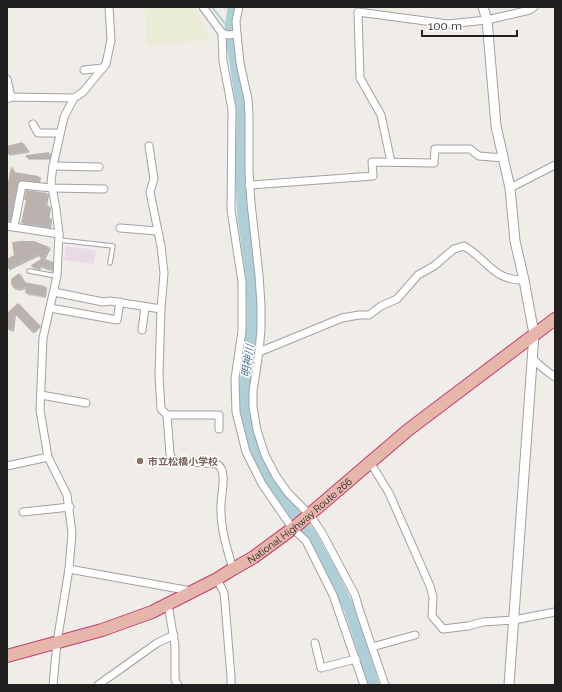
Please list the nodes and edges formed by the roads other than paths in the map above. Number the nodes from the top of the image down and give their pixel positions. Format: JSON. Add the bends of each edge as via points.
{"nodes":[{"id":1,"x":109,"y":7,"type":"edge"},
{"id":2,"x":203,"y":7,"type":"edge"},
{"id":3,"x":239,"y":7,"type":"edge"},
{"id":4,"x":483,"y":7,"type":"edge"},
{"id":5,"x":534,"y":7,"type":"edge"},
{"id":6,"x":487,"y":20,"type":"junction"},
{"id":7,"x":230,"y":34,"type":"junction"},
{"id":8,"x":103,"y":68,"type":"junction"},
{"id":9,"x":84,"y":70,"type":"dead end"},
{"id":10,"x":7,"y":79,"type":"edge"},
{"id":11,"x":9,"y":98,"type":"edge"},
{"id":12,"x":74,"y":98,"type":"junction"},
{"id":13,"x":33,"y":124,"type":"dead end"},
{"id":14,"x":60,"y":133,"type":"junction"},
{"id":15,"x":149,"y":146,"type":"dead end"},
{"id":16,"x":504,"y":158,"type":"junction"},
{"id":17,"x":391,"y":162,"type":"junction"},
{"id":18,"x":555,"y":165,"type":"edge"},
{"id":19,"x":53,"y":166,"type":"junction"},
{"id":20,"x":99,"y":168,"type":"dead end"},
{"id":21,"x":249,"y":185,"type":"junction"},
{"id":22,"x":52,"y":188,"type":"junction"},
{"id":23,"x":510,"y":188,"type":"junction"},
{"id":24,"x":104,"y":190,"type":"dead end"},
{"id":25,"x":10,"y":227,"type":"edge"},
{"id":26,"x":120,"y":228,"type":"dead end"},
{"id":27,"x":157,"y":231,"type":"junction"},
{"id":28,"x":59,"y":237,"type":"junction"},
{"id":29,"x":110,"y":263,"type":"dead end"},
{"id":30,"x":29,"y":272,"type":"dead end"},
{"id":31,"x":58,"y":276,"type":"junction"},
{"id":32,"x":524,"y":280,"type":"junction"},
{"id":33,"x":54,"y":292,"type":"junction"},
{"id":34,"x":120,"y":302,"type":"junction"},
{"id":35,"x":145,"y":307,"type":"junction"},
{"id":36,"x":50,"y":308,"type":"junction"},
{"id":37,"x":161,"y":309,"type":"junction"},
{"id":38,"x":555,"y":319,"type":"edge"},
{"id":39,"x":142,"y":330,"type":"dead end"},
{"id":40,"x":534,"y":334,"type":"junction"},
{"id":41,"x":259,"y":352,"type":"junction"},
{"id":42,"x":532,"y":357,"type":"junction"},
{"id":43,"x":555,"y":378,"type":"edge"},
{"id":44,"x":41,"y":396,"type":"junction"},
{"id":45,"x":86,"y":403,"type":"dead end"},
{"id":46,"x":167,"y":415,"type":"junction"},
{"id":47,"x":219,"y":429,"type":"dead end"},
{"id":48,"x":48,"y":457,"type":"junction"},
{"id":49,"x":370,"y":462,"type":"junction"},
{"id":50,"x":7,"y":466,"type":"edge"},
{"id":51,"x":70,"y":507,"type":"junction"},
{"id":52,"x":23,"y":512,"type":"dead end"},
{"id":53,"x":308,"y":516,"type":"junction"},
{"id":54,"x":294,"y":527,"type":"junction"},
{"id":55,"x":69,"y":569,"type":"junction"},
{"id":56,"x":233,"y":569,"type":"junction"},
{"id":57,"x":217,"y":579,"type":"junction"},
{"id":58,"x":194,"y":591,"type":"junction"},
{"id":59,"x":168,"y":604,"type":"junction"},
{"id":60,"x":555,"y":612,"type":"edge"},
{"id":61,"x":514,"y":620,"type":"junction"},
{"id":62,"x":415,"y":634,"type":"dead end"},
{"id":63,"x":174,"y":635,"type":"junction"},
{"id":64,"x":57,"y":642,"type":"junction"},
{"id":65,"x":315,"y":642,"type":"dead end"},
{"id":66,"x":372,"y":647,"type":"junction"},
{"id":67,"x":7,"y":656,"type":"edge"},
{"id":68,"x":356,"y":660,"type":"junction"},
{"id":69,"x":53,"y":685,"type":"edge"},
{"id":70,"x":98,"y":685,"type":"edge"},
{"id":71,"x":178,"y":685,"type":"edge"},
{"id":72,"x":231,"y":685,"type":"edge"},
{"id":73,"x":364,"y":685,"type":"edge"},
{"id":74,"x":385,"y":685,"type":"edge"},
{"id":75,"x":509,"y":685,"type":"edge"}],
"edges":[{"from":1,"to":8,"type":"street","via":[[111,40]]},
{"from":2,"to":7,"type":"street"},
{"from":3,"to":7,"type":"street"},
{"from":4,"to":6,"type":"street"},
{"from":5,"to":6,"type":"street"},
{"from":6,"to":16,"type":"street","via":[[496,126]]},
{"from":6,"to":17,"type":"street","via":[[448,24],[358,12],[360,78],[381,115]]},
{"from":7,"to":21,"type":"street","via":[[248,99]]},
{"from":7,"to":54,"type":"street","via":[[223,61],[232,108],[231,210],[242,282],[242,331],[235,378],[236,412],[246,452],[262,484]]},
{"from":8,"to":9,"type":"street"},
{"from":8,"to":12,"type":"street","via":[[83,92]]},
{"from":10,"to":11,"type":"street"},
{"from":11,"to":12,"type":"street"},
{"from":12,"to":14,"type":"street","via":[[64,116]]},
{"from":13,"to":14,"type":"street","via":[[38,133]]},
{"from":14,"to":19,"type":"street"},
{"from":15,"to":27,"type":"street","via":[[154,180],[150,192]]},
{"from":16,"to":17,"type":"street","via":[[479,156],[470,149],[435,149],[434,163]]},
{"from":16,"to":23,"type":"street"},
{"from":17,"to":21,"type":"street","via":[[372,162],[373,176]]},
{"from":18,"to":23,"type":"street"},
{"from":19,"to":20,"type":"street"},
{"from":19,"to":22,"type":"street"},
{"from":21,"to":41,"type":"street","via":[[259,275]]},
{"from":22,"to":24,"type":"street"},
{"from":22,"to":25,"type":"street","via":[[22,185]]},
{"from":22,"to":28,"type":"street"},
{"from":23,"to":32,"type":"street","via":[[515,241]]},
{"from":25,"to":28,"type":"street"},
{"from":26,"to":27,"type":"street"},
{"from":27,"to":37,"type":"street","via":[[164,272]]},
{"from":28,"to":29,"type":"lane","via":[[113,246]]},
{"from":28,"to":31,"type":"street"},
{"from":30,"to":31,"type":"lane"},
{"from":31,"to":33,"type":"street"},
{"from":32,"to":40,"type":"street"},
{"from":32,"to":41,"type":"street","via":[[514,280],[494,272],[474,252],[464,246],[454,249],[434,266],[418,275],[397,299],[369,315],[359,314],[342,318]]},
{"from":33,"to":34,"type":"street","via":[[103,302]]},
{"from":33,"to":36,"type":"street"},
{"from":34,"to":35,"type":"street"},
{"from":34,"to":36,"type":"street","via":[[117,320]]},
{"from":35,"to":37,"type":"street"},
{"from":35,"to":39,"type":"street"},
{"from":36,"to":44,"type":"street","via":[[44,338]]},
{"from":37,"to":46,"type":"street","via":[[160,410]]},
{"from":38,"to":40,"type":"highway","name":"National Highway Route 266"},
{"from":40,"to":42,"type":"street"},
{"from":40,"to":49,"type":"highway","name":"National Highway Route 266"},
{"from":41,"to":53,"type":"street","via":[[253,391],[257,430],[265,455],[276,476]]},
{"from":42,"to":43,"type":"street","via":[[536,364]]},
{"from":42,"to":61,"type":"street"},
{"from":44,"to":45,"type":"street"},
{"from":44,"to":48,"type":"street","via":[[40,410]]},
{"from":46,"to":47,"type":"street","via":[[219,415]]},
{"from":46,"to":56,"type":"street","via":[[172,459],[221,466],[223,528]]},
{"from":48,"to":50,"type":"street"},
{"from":48,"to":51,"type":"street","via":[[67,495]]},
{"from":49,"to":53,"type":"highway","name":"National Highway Route 266"},
{"from":49,"to":61,"type":"street","via":[[389,493],[413,546],[433,597],[432,616],[443,629]]},
{"from":51,"to":52,"type":"street"},
{"from":51,"to":55,"type":"street","via":[[72,533]]},
{"from":53,"to":54,"type":"highway","name":"National Highway Route 266"},
{"from":53,"to":66,"type":"street","via":[[322,533],[355,595]]},
{"from":54,"to":56,"type":"highway","name":"National Highway Route 266"},
{"from":54,"to":68,"type":"street","via":[[306,541],[333,595]]},
{"from":55,"to":58,"type":"street"},
{"from":55,"to":64,"type":"street"},
{"from":56,"to":57,"type":"highway","name":"National Highway Route 266"},
{"from":57,"to":58,"type":"highway","name":"National Highway Route 266"},
{"from":57,"to":72,"type":"street","via":[[224,593]]},
{"from":58,"to":59,"type":"highway","name":"National Highway Route 266"},
{"from":59,"to":63,"type":"street"},
{"from":59,"to":64,"type":"highway","name":"National Highway Route 266","via":[[102,630]]},
{"from":60,"to":61,"type":"street"},
{"from":61,"to":75,"type":"street"},
{"from":62,"to":66,"type":"street"},
{"from":63,"to":70,"type":"street","via":[[157,643]]},
{"from":63,"to":71,"type":"street","via":[[175,680]]},
{"from":64,"to":67,"type":"highway","name":"National Highway Route 266"},
{"from":64,"to":69,"type":"street"},
{"from":65,"to":68,"type":"street","via":[[321,668]]},
{"from":66,"to":74,"type":"street"},
{"from":68,"to":73,"type":"street"}]}
